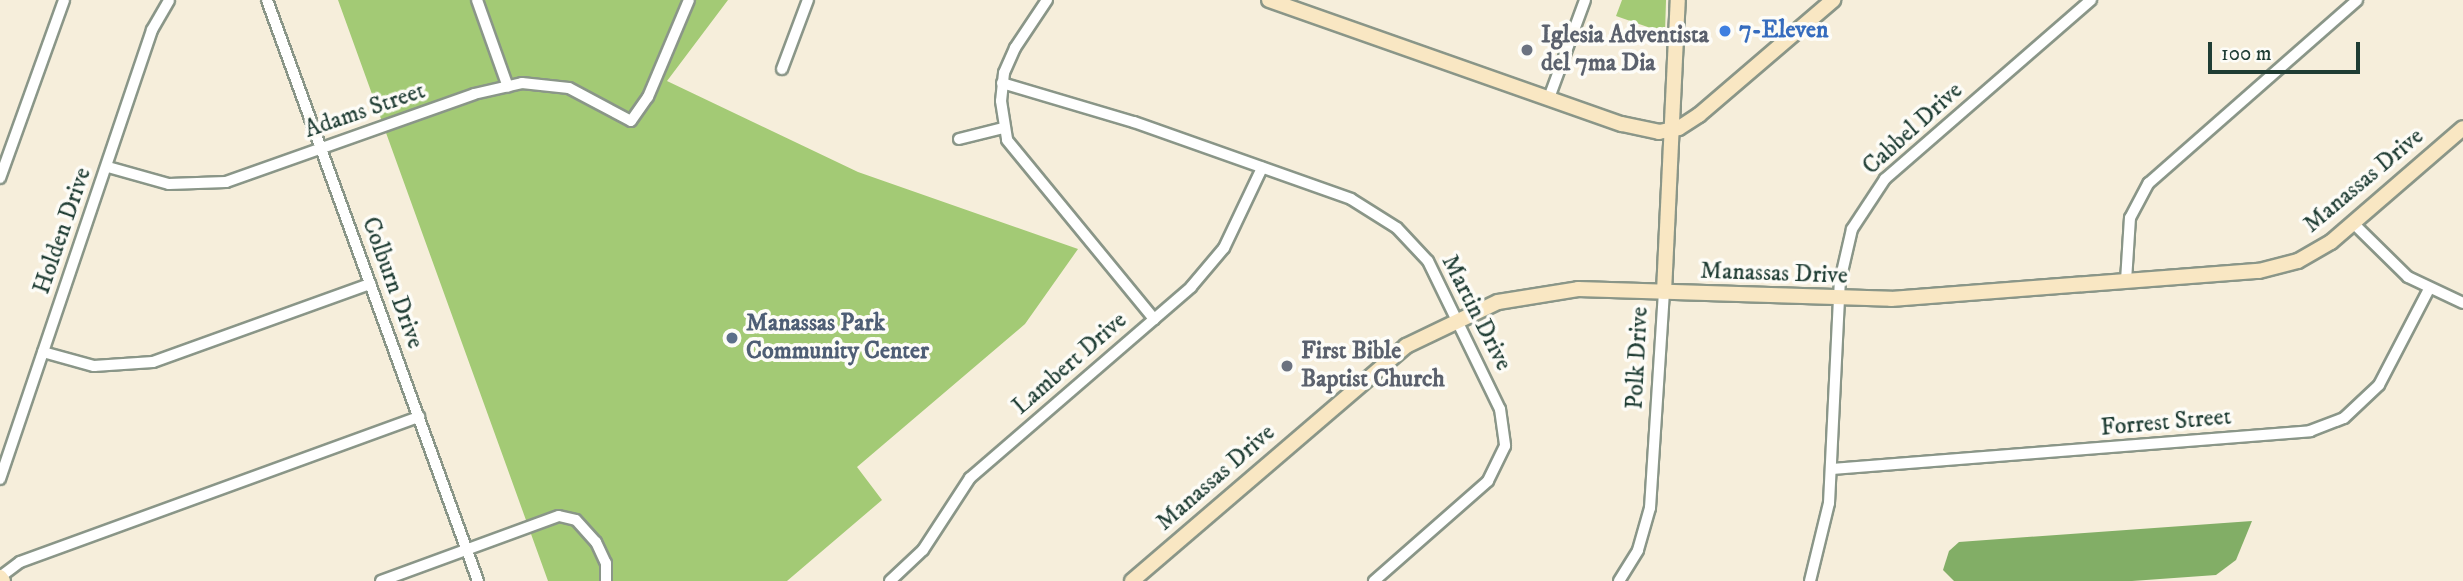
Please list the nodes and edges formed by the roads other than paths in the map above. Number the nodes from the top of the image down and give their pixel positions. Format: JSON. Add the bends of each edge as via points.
{"nodes":[{"id":1,"x":64,"y":0,"type":"edge"},
{"id":2,"x":169,"y":0,"type":"edge"},
{"id":3,"x":267,"y":0,"type":"edge"},
{"id":4,"x":477,"y":0,"type":"edge"},
{"id":5,"x":689,"y":0,"type":"edge"},
{"id":6,"x":808,"y":0,"type":"edge"},
{"id":7,"x":1047,"y":0,"type":"edge"},
{"id":8,"x":1269,"y":0,"type":"edge"},
{"id":9,"x":1585,"y":0,"type":"edge"},
{"id":10,"x":1678,"y":0,"type":"edge"},
{"id":11,"x":1833,"y":0,"type":"edge"},
{"id":12,"x":2091,"y":0,"type":"edge"},
{"id":13,"x":2357,"y":0,"type":"edge"},
{"id":14,"x":782,"y":69,"type":"dead end"},
{"id":15,"x":1002,"y":83,"type":"junction"},
{"id":16,"x":508,"y":87,"type":"junction"},
{"id":17,"x":1549,"y":99,"type":"junction"},
{"id":18,"x":1003,"y":128,"type":"junction"},
{"id":19,"x":2463,"y":128,"type":"edge"},
{"id":20,"x":1671,"y":130,"type":"junction"},
{"id":21,"x":959,"y":139,"type":"dead end"},
{"id":22,"x":321,"y":149,"type":"junction"},
{"id":23,"x":108,"y":167,"type":"junction"},
{"id":24,"x":1262,"y":168,"type":"junction"},
{"id":25,"x":0,"y":178,"type":"edge"},
{"id":26,"x":2353,"y":223,"type":"junction"},
{"id":27,"x":2126,"y":281,"type":"junction"},
{"id":28,"x":370,"y":284,"type":"junction"},
{"id":29,"x":2429,"y":289,"type":"junction"},
{"id":30,"x":1664,"y":292,"type":"junction"},
{"id":31,"x":1839,"y":300,"type":"junction"},
{"id":32,"x":2463,"y":303,"type":"edge"},
{"id":33,"x":1459,"y":317,"type":"junction"},
{"id":34,"x":1154,"y":319,"type":"junction"},
{"id":35,"x":43,"y":352,"type":"junction"},
{"id":36,"x":418,"y":417,"type":"junction"},
{"id":37,"x":1832,"y":469,"type":"junction"},
{"id":38,"x":0,"y":479,"type":"edge"},
{"id":39,"x":467,"y":550,"type":"junction"},
{"id":40,"x":1,"y":579,"type":"edge"},
{"id":41,"x":381,"y":581,"type":"edge"},
{"id":42,"x":478,"y":581,"type":"edge"},
{"id":43,"x":606,"y":581,"type":"edge"},
{"id":44,"x":890,"y":581,"type":"edge"},
{"id":45,"x":1132,"y":581,"type":"edge"},
{"id":46,"x":1374,"y":581,"type":"edge"},
{"id":47,"x":1619,"y":581,"type":"edge"},
{"id":48,"x":1810,"y":581,"type":"edge"}],
"edges":[{"from":1,"to":25,"type":"street"},
{"from":2,"to":23,"type":"street","name":"Holden Drive","via":[[152,30]]},
{"from":3,"to":22,"type":"street","name":"Colburn Drive"},
{"from":4,"to":16,"type":"street"},
{"from":5,"to":16,"type":"street","name":"Adams Street","via":[[648,97],[631,121],[569,88],[540,83]]},
{"from":6,"to":14,"type":"street"},
{"from":7,"to":15,"type":"street","via":[[1015,48]]},
{"from":8,"to":17,"type":"main road"},
{"from":9,"to":17,"type":"street"},
{"from":10,"to":20,"type":"main road","name":"Polk Drive"},
{"from":11,"to":20,"type":"main road","via":[[1699,116]]},
{"from":12,"to":31,"type":"street","name":"Cabbel Drive","via":[[1873,193],[1847,247]]},
{"from":13,"to":27,"type":"street","via":[[2148,183],[2134,205],[2127,231]]},
{"from":15,"to":18,"type":"street"},
{"from":15,"to":24,"type":"street","name":"Martin Drive","via":[[1133,122]]},
{"from":16,"to":22,"type":"street","name":"Adams Street","via":[[474,94]]},
{"from":17,"to":20,"type":"main road","via":[[1636,129]]},
{"from":18,"to":21,"type":"street"},
{"from":18,"to":34,"type":"street","via":[[1015,155]]},
{"from":19,"to":26,"type":"main road","name":"Manassas Drive"},
{"from":20,"to":30,"type":"main road","name":"Polk Drive"},
{"from":22,"to":23,"type":"street","name":"Adams Street","via":[[245,177],[210,184],[169,184]]},
{"from":22,"to":28,"type":"street","name":"Colburn Drive"},
{"from":23,"to":35,"type":"street","name":"Holden Drive"},
{"from":24,"to":33,"type":"street","name":"Martin Drive","via":[[1351,199],[1387,219],[1428,261]]},
{"from":24,"to":34,"type":"street","name":"Lambert Drive","via":[[1224,248],[1191,288]]},
{"from":26,"to":27,"type":"main road","name":"Manassas Drive","via":[[2313,253],[2279,267]]},
{"from":26,"to":29,"type":"street","via":[[2390,263]]},
{"from":27,"to":31,"type":"main road","name":"Manassas Drive"},
{"from":28,"to":35,"type":"street","via":[[143,364],[94,366]]},
{"from":28,"to":36,"type":"street","name":"Colburn Drive"},
{"from":29,"to":32,"type":"street"},
{"from":29,"to":37,"type":"street","name":"Forrest Street","via":[[2379,385],[2344,418],[2310,431]]},
{"from":30,"to":31,"type":"main road","name":"Manassas Drive"},
{"from":30,"to":33,"type":"main road","name":"Manassas Drive","via":[[1543,292]]},
{"from":30,"to":47,"type":"street","name":"Polk Drive","via":[[1650,508],[1638,550]]},
{"from":31,"to":37,"type":"street","name":"Cabbel Drive"},
{"from":33,"to":45,"type":"main road","name":"Manassas Drive","via":[[1393,355]]},
{"from":33,"to":46,"type":"street","name":"Martin Drive","via":[[1500,409],[1505,436],[1502,459],[1484,485]]},
{"from":34,"to":44,"type":"street","name":"Lambert Drive","via":[[970,478],[923,550]]},
{"from":35,"to":38,"type":"street","name":"Holden Drive"},
{"from":36,"to":39,"type":"street","name":"Colburn Drive"},
{"from":36,"to":40,"type":"street","via":[[20,562]]},
{"from":37,"to":48,"type":"street","name":"Cabbel Drive","via":[[1824,531]]},
{"from":39,"to":41,"type":"street"},
{"from":39,"to":42,"type":"street","name":"Colburn Drive"},
{"from":39,"to":43,"type":"street","via":[[559,516],[570,517],[602,552]]}]}
